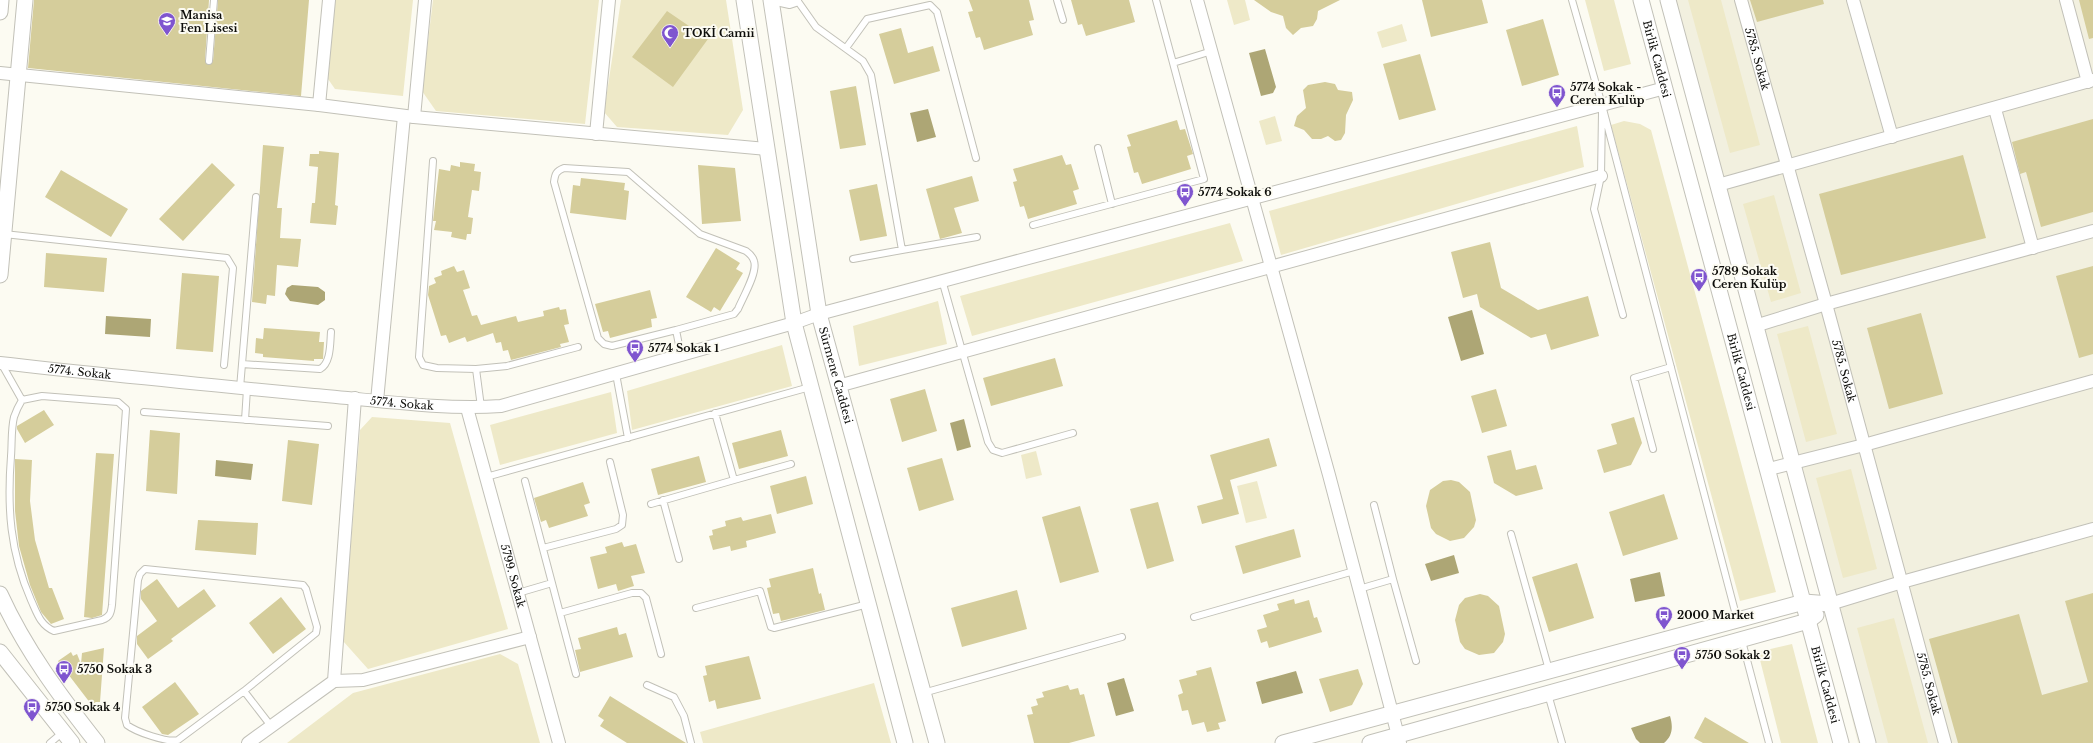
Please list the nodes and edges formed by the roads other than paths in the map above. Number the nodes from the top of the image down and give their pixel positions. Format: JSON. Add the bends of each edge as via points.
{"nodes":[{"id":1,"x":1,"y":0,"type":"edge"},
{"id":2,"x":25,"y":0,"type":"edge"},
{"id":3,"x":214,"y":0,"type":"edge"},
{"id":4,"x":329,"y":0,"type":"edge"},
{"id":5,"x":425,"y":0,"type":"edge"},
{"id":6,"x":609,"y":0,"type":"edge"},
{"id":7,"x":744,"y":0,"type":"edge"},
{"id":8,"x":771,"y":0,"type":"edge"},
{"id":9,"x":780,"y":0,"type":"edge"},
{"id":10,"x":796,"y":0,"type":"edge"},
{"id":11,"x":1057,"y":0,"type":"edge"},
{"id":12,"x":1156,"y":0,"type":"edge"},
{"id":13,"x":1197,"y":0,"type":"edge"},
{"id":14,"x":1572,"y":0,"type":"edge"},
{"id":15,"x":1641,"y":0,"type":"edge"},
{"id":16,"x":1668,"y":0,"type":"edge"},
{"id":17,"x":1741,"y":0,"type":"edge"},
{"id":18,"x":1853,"y":0,"type":"edge"},
{"id":19,"x":2066,"y":0,"type":"edge"},
{"id":20,"x":0,"y":12,"type":"edge"},
{"id":21,"x":1063,"y":20,"type":"dead end"},
{"id":22,"x":846,"y":48,"type":"junction"},
{"id":23,"x":1212,"y":51,"type":"junction"},
{"id":24,"x":209,"y":61,"type":"dead end"},
{"id":25,"x":1173,"y":63,"type":"junction"},
{"id":26,"x":0,"y":73,"type":"edge"},
{"id":27,"x":18,"y":76,"type":"junction"},
{"id":28,"x":2090,"y":81,"type":"edge"},
{"id":29,"x":1665,"y":88,"type":"junction"},
{"id":30,"x":319,"y":105,"type":"junction"},
{"id":31,"x":1602,"y":105,"type":"junction"},
{"id":32,"x":1995,"y":109,"type":"junction"},
{"id":33,"x":409,"y":116,"type":"junction"},
{"id":34,"x":596,"y":134,"type":"junction"},
{"id":35,"x":1892,"y":137,"type":"junction"},
{"id":36,"x":1098,"y":148,"type":"dead end"},
{"id":37,"x":767,"y":149,"type":"junction"},
{"id":38,"x":976,"y":158,"type":"dead end"},
{"id":39,"x":433,"y":161,"type":"dead end"},
{"id":40,"x":1786,"y":165,"type":"junction"},
{"id":41,"x":1601,"y":176,"type":"junction"},
{"id":42,"x":1718,"y":185,"type":"junction"},
{"id":43,"x":1252,"y":195,"type":"junction"},
{"id":44,"x":256,"y":197,"type":"dead end"},
{"id":45,"x":1112,"y":204,"type":"junction"},
{"id":46,"x":1033,"y":225,"type":"dead end"},
{"id":47,"x":2093,"y":231,"type":"edge"},
{"id":48,"x":4,"y":234,"type":"junction"},
{"id":49,"x":977,"y":237,"type":"dead end"},
{"id":50,"x":2033,"y":248,"type":"junction"},
{"id":51,"x":902,"y":250,"type":"junction"},
{"id":52,"x":853,"y":259,"type":"dead end"},
{"id":53,"x":1272,"y":267,"type":"junction"},
{"id":54,"x":0,"y":275,"type":"edge"},
{"id":55,"x":942,"y":280,"type":"junction"},
{"id":56,"x":1826,"y":304,"type":"junction"},
{"id":57,"x":819,"y":314,"type":"junction"},
{"id":58,"x":1623,"y":315,"type":"dead end"},
{"id":59,"x":794,"y":323,"type":"junction"},
{"id":60,"x":1755,"y":326,"type":"junction"},
{"id":61,"x":676,"y":330,"type":"junction"},
{"id":62,"x":331,"y":332,"type":"dead end"},
{"id":63,"x":578,"y":347,"type":"dead end"},
{"id":64,"x":962,"y":351,"type":"junction"},
{"id":65,"x":681,"y":355,"type":"junction"},
{"id":66,"x":1,"y":363,"type":"edge"},
{"id":67,"x":242,"y":364,"type":"junction"},
{"id":68,"x":224,"y":365,"type":"dead end"},
{"id":69,"x":1671,"y":367,"type":"junction"},
{"id":70,"x":476,"y":369,"type":"junction"},
{"id":71,"x":616,"y":374,"type":"junction"},
{"id":72,"x":2093,"y":381,"type":"edge"},
{"id":73,"x":838,"y":386,"type":"junction"},
{"id":74,"x":811,"y":387,"type":"junction"},
{"id":75,"x":244,"y":388,"type":"junction"},
{"id":76,"x":355,"y":398,"type":"junction"},
{"id":77,"x":22,"y":400,"type":"junction"},
{"id":78,"x":377,"y":401,"type":"junction"},
{"id":79,"x":481,"y":407,"type":"junction"},
{"id":80,"x":467,"y":408,"type":"junction"},
{"id":81,"x":144,"y":412,"type":"dead end"},
{"id":82,"x":716,"y":413,"type":"junction"},
{"id":83,"x":245,"y":420,"type":"junction"},
{"id":84,"x":328,"y":426,"type":"dead end"},
{"id":85,"x":1073,"y":433,"type":"dead end"},
{"id":86,"x":628,"y":438,"type":"junction"},
{"id":87,"x":1864,"y":445,"type":"junction"},
{"id":88,"x":1653,"y":449,"type":"dead end"},
{"id":89,"x":610,"y":462,"type":"dead end"},
{"id":90,"x":1792,"y":462,"type":"junction"},
{"id":91,"x":791,"y":464,"type":"dead end"},
{"id":92,"x":1769,"y":469,"type":"junction"},
{"id":93,"x":486,"y":477,"type":"junction"},
{"id":94,"x":734,"y":480,"type":"junction"},
{"id":95,"x":525,"y":481,"type":"dead end"},
{"id":96,"x":663,"y":500,"type":"junction"},
{"id":97,"x":651,"y":504,"type":"dead end"},
{"id":98,"x":1374,"y":505,"type":"dead end"},
{"id":99,"x":2093,"y":529,"type":"edge"},
{"id":100,"x":1511,"y":534,"type":"dead end"},
{"id":101,"x":543,"y":548,"type":"junction"},
{"id":102,"x":679,"y":559,"type":"dead end"},
{"id":103,"x":1354,"y":571,"type":"junction"},
{"id":104,"x":1393,"y":579,"type":"junction"},
{"id":105,"x":1902,"y":582,"type":"junction"},
{"id":106,"x":552,"y":583,"type":"junction"},
{"id":107,"x":1359,"y":589,"type":"junction"},
{"id":108,"x":518,"y":593,"type":"junction"},
{"id":109,"x":0,"y":594,"type":"edge"},
{"id":110,"x":1804,"y":602,"type":"junction"},
{"id":111,"x":868,"y":604,"type":"junction"},
{"id":112,"x":1830,"y":604,"type":"junction"},
{"id":113,"x":696,"y":608,"type":"dead end"},
{"id":114,"x":560,"y":613,"type":"junction"},
{"id":115,"x":1194,"y":617,"type":"dead end"},
{"id":116,"x":1737,"y":619,"type":"junction"},
{"id":117,"x":1808,"y":621,"type":"junction"},
{"id":118,"x":530,"y":637,"type":"junction"},
{"id":119,"x":1122,"y":637,"type":"dead end"},
{"id":120,"x":1742,"y":641,"type":"junction"},
{"id":121,"x":0,"y":652,"type":"edge"},
{"id":122,"x":661,"y":654,"type":"dead end"},
{"id":123,"x":1416,"y":661,"type":"dead end"},
{"id":124,"x":1549,"y":670,"type":"junction"},
{"id":125,"x":576,"y":674,"type":"dead end"},
{"id":126,"x":334,"y":681,"type":"junction"},
{"id":127,"x":647,"y":685,"type":"dead end"},
{"id":128,"x":244,"y":691,"type":"junction"},
{"id":129,"x":923,"y":693,"type":"junction"},
{"id":130,"x":1548,"y":694,"type":"junction"},
{"id":131,"x":1392,"y":713,"type":"junction"},
{"id":132,"x":271,"y":726,"type":"junction"},
{"id":133,"x":68,"y":738,"type":"edge"},
{"id":134,"x":1399,"y":739,"type":"edge"},
{"id":135,"x":50,"y":743,"type":"edge"},
{"id":136,"x":97,"y":743,"type":"edge"},
{"id":137,"x":248,"y":743,"type":"edge"},
{"id":138,"x":559,"y":743,"type":"edge"},
{"id":139,"x":690,"y":743,"type":"edge"},
{"id":140,"x":905,"y":743,"type":"edge"},
{"id":141,"x":937,"y":743,"type":"edge"},
{"id":142,"x":1282,"y":743,"type":"edge"},
{"id":143,"x":1370,"y":743,"type":"edge"},
{"id":144,"x":1562,"y":743,"type":"edge"},
{"id":145,"x":1769,"y":743,"type":"edge"},
{"id":146,"x":1841,"y":743,"type":"edge"},
{"id":147,"x":1868,"y":743,"type":"edge"},
{"id":148,"x":1945,"y":743,"type":"edge"}],
"edges":[{"from":1,"to":20,"type":"street"},
{"from":2,"to":27,"type":"street"},
{"from":3,"to":24,"type":"lane"},
{"from":4,"to":30,"type":"street"},
{"from":5,"to":33,"type":"street"},
{"from":6,"to":34,"type":"street"},
{"from":7,"to":37,"type":"street"},
{"from":8,"to":57,"type":"street","name":"Sürmene Caddesi"},
{"from":9,"to":10,"type":"street"},
{"from":10,"to":22,"type":"lane","via":[[816,27]]},
{"from":11,"to":21,"type":"lane"},
{"from":12,"to":25,"type":"lane"},
{"from":13,"to":23,"type":"street"},
{"from":14,"to":31,"type":"lane"},
{"from":15,"to":29,"type":"street","name":"Birlik Caddesi"},
{"from":16,"to":42,"type":"street"},
{"from":17,"to":40,"type":"street","name":"5785. Sokak"},
{"from":18,"to":35,"type":"street"},
{"from":19,"to":28,"type":"street"},
{"from":22,"to":38,"type":"lane","via":[[867,19],[930,5],[937,12]]},
{"from":22,"to":51,"type":"lane","via":[[863,61],[871,75]]},
{"from":23,"to":25,"type":"lane"},
{"from":23,"to":43,"type":"street"},
{"from":25,"to":45,"type":"lane","via":[[1204,179]]},
{"from":26,"to":27,"type":"street"},
{"from":27,"to":30,"type":"street"},
{"from":27,"to":48,"type":"street"},
{"from":28,"to":32,"type":"street"},
{"from":29,"to":31,"type":"street","name":"5774. Sokak"},
{"from":29,"to":92,"type":"street","name":"Birlik Caddesi"},
{"from":30,"to":33,"type":"street"},
{"from":31,"to":41,"type":"lane"},
{"from":31,"to":43,"type":"street","name":"5774. Sokak"},
{"from":31,"to":69,"type":"lane"},
{"from":32,"to":35,"type":"street"},
{"from":32,"to":50,"type":"street"},
{"from":33,"to":34,"type":"street"},
{"from":33,"to":78,"type":"street"},
{"from":34,"to":37,"type":"street"},
{"from":35,"to":40,"type":"street"},
{"from":36,"to":45,"type":"lane"},
{"from":37,"to":59,"type":"street"},
{"from":39,"to":70,"type":"lane","via":[[419,357],[423,365],[437,368]]},
{"from":40,"to":42,"type":"street"},
{"from":40,"to":56,"type":"street","name":"5785. Sokak"},
{"from":41,"to":53,"type":"street"},
{"from":41,"to":58,"type":"lane","via":[[1594,209]]},
{"from":42,"to":60,"type":"street"},
{"from":43,"to":53,"type":"street"},
{"from":43,"to":55,"type":"street","name":"5774. Sokak"},
{"from":44,"to":67,"type":"lane"},
{"from":45,"to":46,"type":"lane"},
{"from":47,"to":50,"type":"street"},
{"from":48,"to":54,"type":"street"},
{"from":48,"to":68,"type":"lane","via":[[227,258],[233,268]]},
{"from":49,"to":51,"type":"lane"},
{"from":50,"to":56,"type":"street"},
{"from":51,"to":52,"type":"lane"},
{"from":53,"to":64,"type":"street"},
{"from":53,"to":103,"type":"street"},
{"from":55,"to":57,"type":"street","name":"5774. Sokak"},
{"from":55,"to":64,"type":"lane"},
{"from":56,"to":60,"type":"street"},
{"from":56,"to":87,"type":"street","name":"5785. Sokak"},
{"from":57,"to":59,"type":"street","name":"5774. Sokak"},
{"from":57,"to":73,"type":"street","name":"Sürmene Caddesi"},
{"from":59,"to":65,"type":"street","name":"5774. Sokak"},
{"from":59,"to":74,"type":"street"},
{"from":60,"to":90,"type":"street"},
{"from":61,"to":61,"type":"lane","via":[[612,346],[604,344],[598,338],[554,182],[558,170],[564,168],[628,172],[700,234],[746,251],[752,257],[755,271],[734,314]]},
{"from":61,"to":65,"type":"lane"},
{"from":62,"to":67,"type":"lane","via":[[327,362],[325,367],[320,369]]},
{"from":63,"to":70,"type":"lane","via":[[507,366]]},
{"from":64,"to":73,"type":"street"},
{"from":64,"to":85,"type":"lane","via":[[988,442],[993,450],[1002,453]]},
{"from":65,"to":71,"type":"street","name":"5774. Sokak"},
{"from":66,"to":75,"type":"street","name":"5774. Sokak"},
{"from":66,"to":77,"type":"lane"},
{"from":67,"to":75,"type":"lane"},
{"from":69,"to":88,"type":"lane","via":[[1634,378]]},
{"from":69,"to":116,"type":"lane"},
{"from":70,"to":79,"type":"lane"},
{"from":71,"to":79,"type":"street","name":"5774. Sokak","via":[[531,399],[502,406]]},
{"from":71,"to":86,"type":"lane"},
{"from":72,"to":87,"type":"street"},
{"from":73,"to":129,"type":"street","name":"Sürmene Caddesi"},
{"from":74,"to":82,"type":"lane"},
{"from":74,"to":111,"type":"street"},
{"from":75,"to":76,"type":"street","name":"5774. Sokak"},
{"from":75,"to":83,"type":"lane"},
{"from":76,"to":78,"type":"street","name":"5774. Sokak"},
{"from":76,"to":126,"type":"street"},
{"from":77,"to":77,"type":"lane","via":[[14,417],[9,519],[14,549],[26,588],[43,624],[49,629],[54,631],[102,620],[107,618],[112,604],[126,409],[118,402],[42,396]]},
{"from":78,"to":80,"type":"street","name":"5774. Sokak"},
{"from":79,"to":80,"type":"street","name":"5774. Sokak"},
{"from":80,"to":93,"type":"street","name":"5799. Sokak"},
{"from":81,"to":83,"type":"lane"},
{"from":82,"to":86,"type":"lane"},
{"from":82,"to":94,"type":"lane"},
{"from":83,"to":84,"type":"lane"},
{"from":86,"to":93,"type":"lane"},
{"from":87,"to":90,"type":"street"},
{"from":87,"to":105,"type":"street","name":"5785. Sokak"},
{"from":89,"to":101,"type":"lane","via":[[623,515],[622,524],[616,529]]},
{"from":90,"to":92,"type":"street"},
{"from":90,"to":112,"type":"street"},
{"from":91,"to":94,"type":"lane"},
{"from":92,"to":110,"type":"street","name":"Birlik Caddesi"},
{"from":93,"to":108,"type":"street","name":"5799. Sokak"},
{"from":94,"to":96,"type":"lane"},
{"from":95,"to":101,"type":"lane"},
{"from":96,"to":97,"type":"lane"},
{"from":96,"to":102,"type":"lane"},
{"from":98,"to":104,"type":"lane"},
{"from":99,"to":105,"type":"street"},
{"from":100,"to":124,"type":"lane"},
{"from":101,"to":106,"type":"lane"},
{"from":103,"to":107,"type":"street"},
{"from":103,"to":115,"type":"lane"},
{"from":104,"to":107,"type":"lane"},
{"from":104,"to":123,"type":"lane"},
{"from":105,"to":112,"type":"street"},
{"from":105,"to":148,"type":"street","name":"5785. Sokak"},
{"from":106,"to":108,"type":"lane"},
{"from":106,"to":114,"type":"lane"},
{"from":107,"to":131,"type":"street"},
{"from":108,"to":118,"type":"street","name":"5799. Sokak"},
{"from":109,"to":136,"type":"street","via":[[14,625],[55,690]]},
{"from":110,"to":112,"type":"street"},
{"from":110,"to":116,"type":"street"},
{"from":110,"to":117,"type":"street","name":"Birlik Caddesi"},
{"from":111,"to":113,"type":"lane","via":[[774,628],[771,627],[760,591]]},
{"from":111,"to":140,"type":"street"},
{"from":112,"to":117,"type":"street"},
{"from":112,"to":147,"type":"street"},
{"from":114,"to":122,"type":"lane","via":[[632,592],[641,593],[646,598]]},
{"from":114,"to":125,"type":"lane"},
{"from":116,"to":124,"type":"street"},
{"from":117,"to":120,"type":"street"},
{"from":117,"to":146,"type":"street","name":"Birlik Caddesi"},
{"from":118,"to":126,"type":"street","via":[[363,680]]},
{"from":118,"to":138,"type":"street","name":"5799. Sokak"},
{"from":119,"to":129,"type":"lane"},
{"from":120,"to":130,"type":"street"},
{"from":120,"to":145,"type":"lane"},
{"from":121,"to":133,"type":"street"},
{"from":124,"to":131,"type":"street"},
{"from":126,"to":132,"type":"street"},
{"from":127,"to":139,"type":"lane","via":[[674,697],[684,716]]},
{"from":128,"to":128,"type":"lane","via":[[316,632],[317,627],[303,585],[145,569],[138,580],[125,718],[127,725],[133,730],[174,742]]},
{"from":128,"to":132,"type":"lane"},
{"from":129,"to":141,"type":"street","name":"Sürmene Caddesi"},
{"from":130,"to":134,"type":"street"},
{"from":130,"to":144,"type":"lane"},
{"from":131,"to":134,"type":"street"},
{"from":131,"to":142,"type":"street"},
{"from":132,"to":137,"type":"street"},
{"from":133,"to":135,"type":"lane"},
{"from":134,"to":143,"type":"street"}]}
